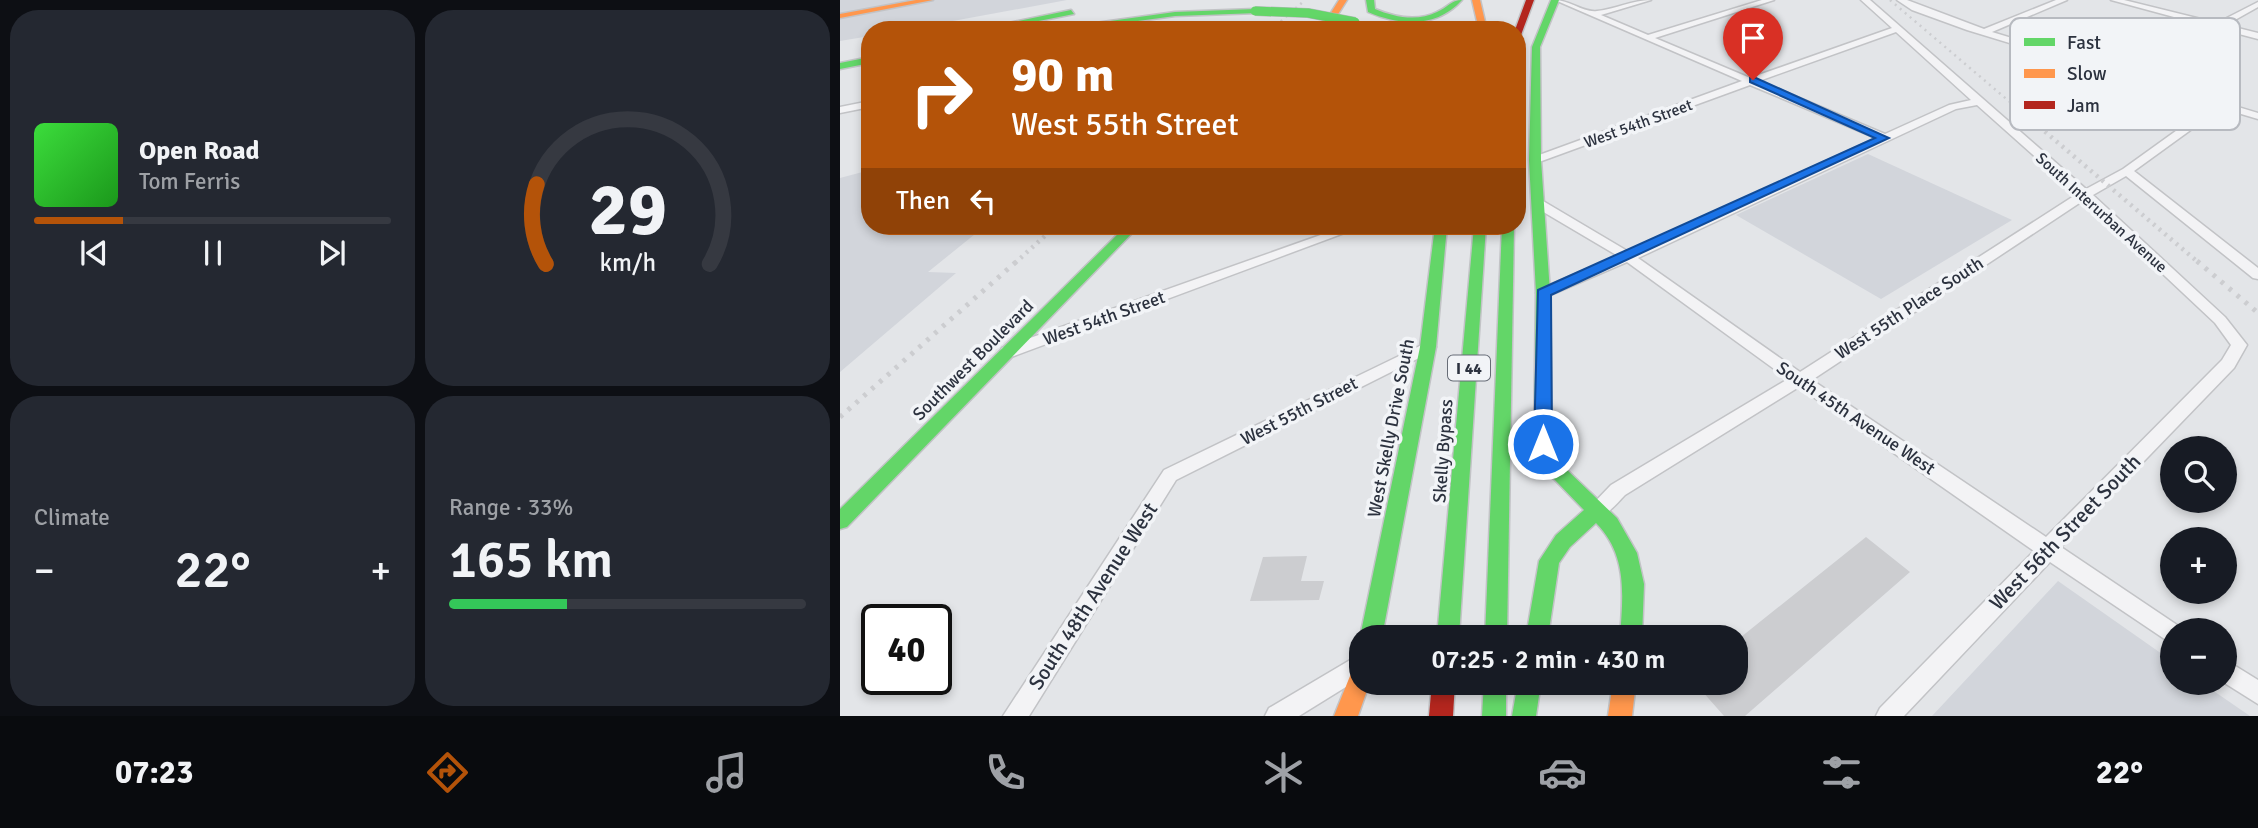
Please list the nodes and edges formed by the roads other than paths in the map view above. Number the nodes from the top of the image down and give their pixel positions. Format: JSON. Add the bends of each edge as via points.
{"nodes":[{"id":1,"x":929,"y":0,"type":"edge"},
{"id":2,"x":1168,"y":0,"type":"edge"},
{"id":3,"x":1343,"y":0,"type":"edge"},
{"id":4,"x":1370,"y":0,"type":"edge"},
{"id":5,"x":1458,"y":0,"type":"edge"},
{"id":6,"x":1476,"y":0,"type":"edge"},
{"id":7,"x":1484,"y":0,"type":"edge"},
{"id":8,"x":1530,"y":0,"type":"edge"},
{"id":9,"x":1557,"y":0,"type":"edge"},
{"id":10,"x":1647,"y":0,"type":"edge"},
{"id":11,"x":1770,"y":0,"type":"edge"},
{"id":12,"x":1865,"y":0,"type":"edge"},
{"id":13,"x":1901,"y":0,"type":"edge"},
{"id":14,"x":2063,"y":0,"type":"edge"},
{"id":15,"x":2115,"y":0,"type":"edge"},
{"id":16,"x":2258,"y":4,"type":"edge"},
{"id":17,"x":1090,"y":8,"type":"dead end"},
{"id":18,"x":1595,"y":15,"type":"junction"},
{"id":19,"x":840,"y":16,"type":"edge"},
{"id":20,"x":2019,"y":18,"type":"edge"},
{"id":21,"x":2186,"y":18,"type":"edge"},
{"id":22,"x":2233,"y":18,"type":"edge"},
{"id":23,"x":1024,"y":21,"type":"edge"},
{"id":24,"x":1066,"y":21,"type":"edge"},
{"id":25,"x":1118,"y":21,"type":"edge"},
{"id":26,"x":1330,"y":21,"type":"edge"},
{"id":27,"x":1350,"y":21,"type":"edge"},
{"id":28,"x":1481,"y":21,"type":"edge"},
{"id":29,"x":1483,"y":21,"type":"edge"},
{"id":30,"x":1520,"y":21,"type":"edge"},
{"id":31,"x":2010,"y":22,"type":"edge"},
{"id":32,"x":1899,"y":29,"type":"junction"},
{"id":33,"x":1985,"y":32,"type":"junction"},
{"id":34,"x":2240,"y":32,"type":"edge"},
{"id":35,"x":2258,"y":36,"type":"edge"},
{"id":36,"x":1648,"y":37,"type":"junction"},
{"id":37,"x":2010,"y":40,"type":"edge"},
{"id":38,"x":861,"y":53,"type":"edge"},
{"id":39,"x":840,"y":57,"type":"edge"},
{"id":40,"x":861,"y":62,"type":"edge"},
{"id":41,"x":840,"y":66,"type":"edge"},
{"id":42,"x":1753,"y":80,"type":"junction"},
{"id":43,"x":1978,"y":102,"type":"junction"},
{"id":44,"x":861,"y":106,"type":"edge"},
{"id":45,"x":840,"y":110,"type":"edge"},
{"id":46,"x":2240,"y":110,"type":"edge"},
{"id":47,"x":2258,"y":116,"type":"edge"},
{"id":48,"x":2010,"y":130,"type":"edge"},
{"id":49,"x":2010,"y":130,"type":"edge"},
{"id":50,"x":2184,"y":130,"type":"edge"},
{"id":51,"x":1884,"y":138,"type":"junction"},
{"id":52,"x":1535,"y":160,"type":"junction"},
{"id":53,"x":2127,"y":171,"type":"junction"},
{"id":54,"x":2084,"y":194,"type":"junction"},
{"id":55,"x":1539,"y":204,"type":"junction"},
{"id":56,"x":1124,"y":235,"type":"edge"},
{"id":57,"x":1332,"y":235,"type":"edge"},
{"id":58,"x":1440,"y":235,"type":"edge"},
{"id":59,"x":1479,"y":235,"type":"edge"},
{"id":60,"x":1508,"y":235,"type":"edge"},
{"id":61,"x":1628,"y":257,"type":"junction"},
{"id":62,"x":2258,"y":275,"type":"edge"},
{"id":63,"x":1544,"y":293,"type":"junction"},
{"id":64,"x":2239,"y":345,"type":"joint"},
{"id":65,"x":1428,"y":347,"type":"junction"},
{"id":66,"x":1008,"y":352,"type":"junction"},
{"id":67,"x":1799,"y":379,"type":"junction"},
{"id":68,"x":1170,"y":475,"type":"joint"},
{"id":69,"x":1597,"y":510,"type":"junction"},
{"id":70,"x":840,"y":521,"type":"edge"},
{"id":71,"x":2049,"y":549,"type":"junction"},
{"id":72,"x":1373,"y":625,"type":"edge"},
{"id":73,"x":1449,"y":625,"type":"edge"},
{"id":74,"x":1496,"y":625,"type":"edge"},
{"id":75,"x":1539,"y":625,"type":"edge"},
{"id":76,"x":1633,"y":625,"type":"edge"},
{"id":77,"x":2160,"y":626,"type":"edge"},
{"id":78,"x":1349,"y":672,"type":"edge"},
{"id":79,"x":2237,"y":679,"type":"edge"},
{"id":80,"x":2258,"y":694,"type":"edge"},
{"id":81,"x":1354,"y":695,"type":"edge"},
{"id":82,"x":1443,"y":695,"type":"edge"},
{"id":83,"x":1495,"y":695,"type":"edge"},
{"id":84,"x":1528,"y":695,"type":"edge"},
{"id":85,"x":1623,"y":695,"type":"edge"},
{"id":86,"x":1015,"y":716,"type":"edge"},
{"id":87,"x":1277,"y":716,"type":"edge"},
{"id":88,"x":1346,"y":716,"type":"edge"},
{"id":89,"x":1441,"y":716,"type":"edge"},
{"id":90,"x":1494,"y":716,"type":"edge"},
{"id":91,"x":1524,"y":716,"type":"edge"},
{"id":92,"x":1620,"y":716,"type":"edge"},
{"id":93,"x":1888,"y":716,"type":"edge"}],
"edges":[{"from":1,"to":19,"type":"main road"},
{"from":2,"to":24,"type":"main road"},
{"from":3,"to":26,"type":"main road"},
{"from":4,"to":5,"type":"main road","via":[[1371,10],[1380,15],[1411,19],[1443,14]]},
{"from":6,"to":28,"type":"main road"},
{"from":7,"to":29,"type":"main road"},
{"from":8,"to":30,"type":"main road"},
{"from":9,"to":18,"type":"street"},
{"from":9,"to":52,"type":"main road","via":[[1536,47]]},
{"from":10,"to":18,"type":"street"},
{"from":11,"to":36,"type":"street"},
{"from":12,"to":32,"type":"street","name":"South Interurban Avenue"},
{"from":13,"to":33,"type":"street"},
{"from":14,"to":20,"type":"street"},
{"from":15,"to":21,"type":"street"},
{"from":16,"to":22,"type":"street"},
{"from":17,"to":23,"type":"main road"},
{"from":18,"to":36,"type":"street"},
{"from":25,"to":27,"type":"main road","bridge":true,"via":[[1255,11],[1308,13]]},
{"from":31,"to":33,"type":"street"},
{"from":32,"to":42,"type":"street","name":"West 54th Street"},
{"from":32,"to":43,"type":"street","name":"South Interurban Avenue"},
{"from":33,"to":37,"type":"street"},
{"from":34,"to":35,"type":"street"},
{"from":36,"to":42,"type":"street"},
{"from":38,"to":39,"type":"main road"},
{"from":40,"to":41,"type":"main road"},
{"from":42,"to":51,"type":"street"},
{"from":42,"to":52,"type":"street","name":"West 54th Street"},
{"from":43,"to":48,"type":"street","name":"South Interurban Avenue"},
{"from":43,"to":51,"type":"street","via":[[1953,107]]},
{"from":44,"to":45,"type":"street"},
{"from":46,"to":47,"type":"street"},
{"from":49,"to":54,"type":"street","name":"South Interurban Avenue"},
{"from":50,"to":53,"type":"street","name":"West 55th Place South"},
{"from":51,"to":61,"type":"street"},
{"from":52,"to":55,"type":"main road"},
{"from":53,"to":54,"type":"street","name":"West 55th Place South"},
{"from":53,"to":62,"type":"street"},
{"from":54,"to":64,"type":"street","name":"South Interurban Avenue","via":[[2220,320]]},
{"from":54,"to":67,"type":"street","name":"West 55th Place South"},
{"from":55,"to":61,"type":"street","name":"South 45th Avenue West"},
{"from":55,"to":63,"type":"main road"},
{"from":56,"to":66,"type":"main road","name":"Southwest Boulevard"},
{"from":57,"to":66,"type":"street","name":"West 54th Street"},
{"from":58,"to":65,"type":"main road","name":"West Skelly Drive South"},
{"from":59,"to":73,"type":"main road","name":"Skelly Bypass","number":"I 44"},
{"from":60,"to":74,"type":"main road","number":"I 44"},
{"from":61,"to":63,"type":"street"},
{"from":61,"to":67,"type":"street","name":"South 45th Avenue West"},
{"from":63,"to":69,"type":"main road","via":[[1543,444],[1562,480]]},
{"from":64,"to":71,"type":"street","name":"West 56th Street South","via":[[2228,364]]},
{"from":65,"to":68,"type":"street","name":"West 55th Street"},
{"from":65,"to":72,"type":"main road","name":"West Skelly Drive South"},
{"from":66,"to":70,"type":"main road","name":"Southwest Boulevard"},
{"from":67,"to":69,"type":"street","name":"West 55th Place South","via":[[1618,490]]},
{"from":67,"to":71,"type":"street","name":"South 45th Avenue West"},
{"from":68,"to":86,"type":"street","name":"South 48th Avenue West"},
{"from":69,"to":75,"type":"main road","via":[[1563,541],[1549,561]]},
{"from":69,"to":76,"type":"main road","via":[[1617,534],[1632,564],[1637,596]]},
{"from":71,"to":77,"type":"street","name":"South 45th Avenue West"},
{"from":71,"to":93,"type":"street","name":"West 56th Street South"},
{"from":78,"to":87,"type":"street"},
{"from":79,"to":80,"type":"street"},
{"from":81,"to":88,"type":"main road"},
{"from":82,"to":89,"type":"main road"},
{"from":83,"to":90,"type":"main road"},
{"from":84,"to":91,"type":"main road"},
{"from":85,"to":92,"type":"main road"}]}
